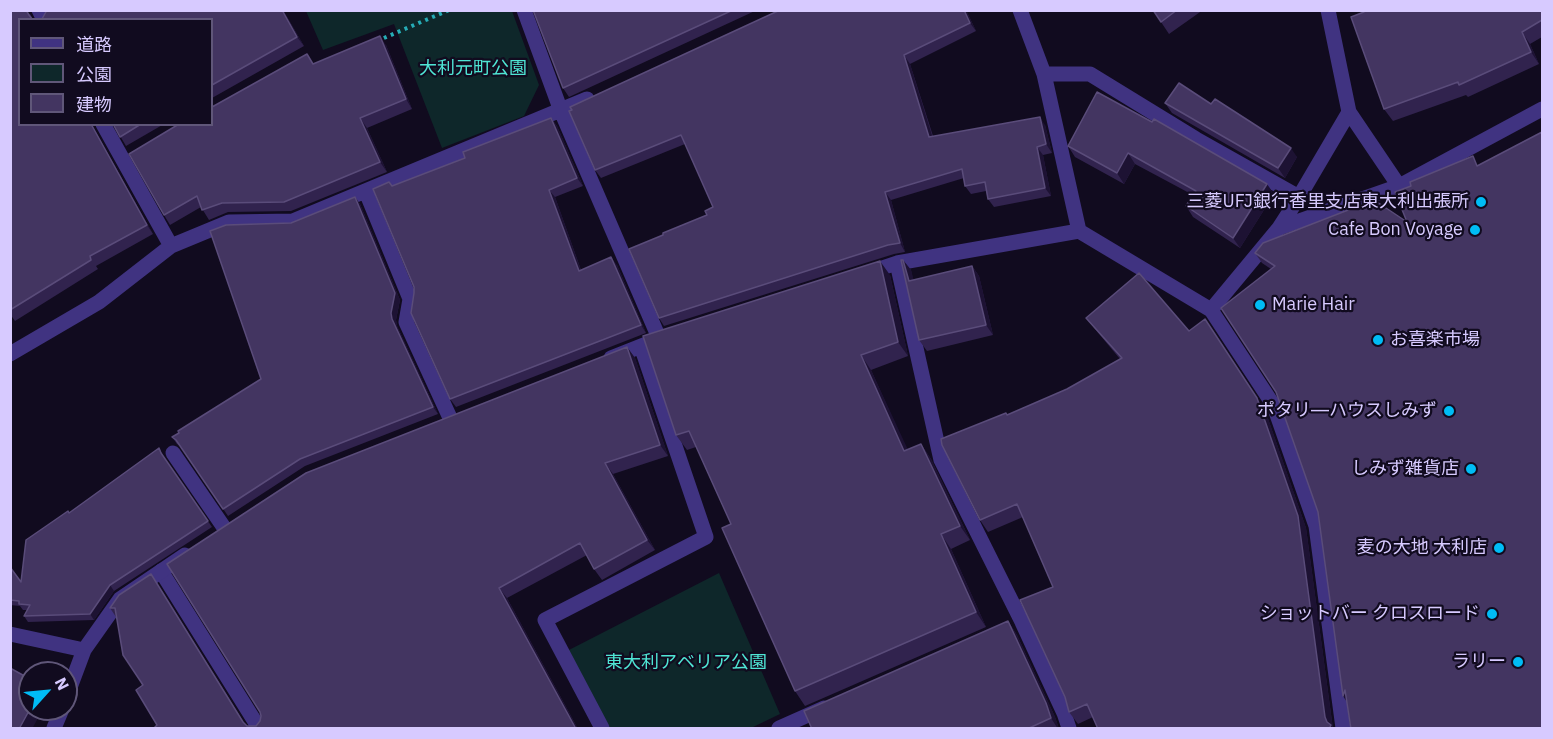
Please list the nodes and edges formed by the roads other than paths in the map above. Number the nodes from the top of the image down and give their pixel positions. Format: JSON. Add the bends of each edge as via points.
{"nodes":[{"id":1,"x":524,"y":10,"type":"edge"},
{"id":2,"x":1020,"y":10,"type":"edge"},
{"id":3,"x":1328,"y":10,"type":"edge"},
{"id":4,"x":1044,"y":74,"type":"junction"},
{"id":5,"x":605,"y":91,"type":"edge"},
{"id":6,"x":1542,"y":109,"type":"edge"},
{"id":7,"x":561,"y":111,"type":"junction"},
{"id":8,"x":1348,"y":112,"type":"junction"},
{"id":9,"x":104,"y":126,"type":"edge"},
{"id":10,"x":1399,"y":186,"type":"junction"},
{"id":11,"x":366,"y":192,"type":"junction"},
{"id":12,"x":1299,"y":197,"type":"junction"},
{"id":13,"x":1279,"y":228,"type":"junction"},
{"id":14,"x":1079,"y":231,"type":"junction"},
{"id":15,"x":171,"y":246,"type":"junction"},
{"id":16,"x":897,"y":263,"type":"junction"},
{"id":17,"x":852,"y":278,"type":"edge"},
{"id":18,"x":1211,"y":309,"type":"junction"},
{"id":19,"x":681,"y":331,"type":"edge"},
{"id":20,"x":658,"y":338,"type":"junction"},
{"id":21,"x":641,"y":346,"type":"junction"},
{"id":22,"x":10,"y":354,"type":"edge"},
{"id":23,"x":600,"y":362,"type":"edge"},
{"id":24,"x":469,"y":413,"type":"edge"},
{"id":25,"x":173,"y":453,"type":"edge"},
{"id":26,"x":225,"y":529,"type":"edge"},
{"id":27,"x":198,"y":547,"type":"edge"},
{"id":28,"x":161,"y":571,"type":"junction"},
{"id":29,"x":10,"y":634,"type":"edge"},
{"id":30,"x":84,"y":650,"type":"junction"},
{"id":31,"x":78,"y":666,"type":"edge"},
{"id":32,"x":837,"y":703,"type":"edge"},
{"id":33,"x":259,"y":729,"type":"edge"},
{"id":34,"x":602,"y":729,"type":"edge"},
{"id":35,"x":779,"y":729,"type":"edge"},
{"id":36,"x":1069,"y":729,"type":"edge"},
{"id":37,"x":1343,"y":729,"type":"edge"}],
"edges":[{"from":1,"to":7,"type":"street"},
{"from":2,"to":4,"type":"street"},
{"from":3,"to":8,"type":"street"},
{"from":4,"to":12,"type":"street","via":[[1090,74]]},
{"from":4,"to":14,"type":"street"},
{"from":5,"to":7,"type":"street"},
{"from":6,"to":10,"type":"street"},
{"from":7,"to":11,"type":"street"},
{"from":7,"to":20,"type":"street"},
{"from":8,"to":10,"type":"street"},
{"from":8,"to":12,"type":"street"},
{"from":9,"to":15,"type":"street","via":[[127,157]]},
{"from":10,"to":13,"type":"street"},
{"from":11,"to":15,"type":"street","via":[[294,221],[230,222]]},
{"from":11,"to":24,"type":"street","via":[[410,299],[406,322],[445,422]]},
{"from":12,"to":13,"type":"street"},
{"from":13,"to":18,"type":"street"},
{"from":14,"to":16,"type":"street"},
{"from":14,"to":18,"type":"street"},
{"from":15,"to":22,"type":"street","via":[[99,302]]},
{"from":16,"to":17,"type":"street"},
{"from":16,"to":36,"type":"street","via":[[941,460]]},
{"from":18,"to":37,"type":"street","via":[[1274,406],[1316,526]]},
{"from":19,"to":20,"type":"street"},
{"from":20,"to":21,"type":"street"},
{"from":21,"to":23,"type":"street"},
{"from":21,"to":34,"type":"street","via":[[706,537],[545,620]]},
{"from":25,"to":26,"type":"street"},
{"from":27,"to":28,"type":"street"},
{"from":28,"to":30,"type":"street","via":[[120,599]]},
{"from":28,"to":33,"type":"street"},
{"from":29,"to":30,"type":"street"},
{"from":30,"to":31,"type":"street"},
{"from":32,"to":35,"type":"street"}]}
